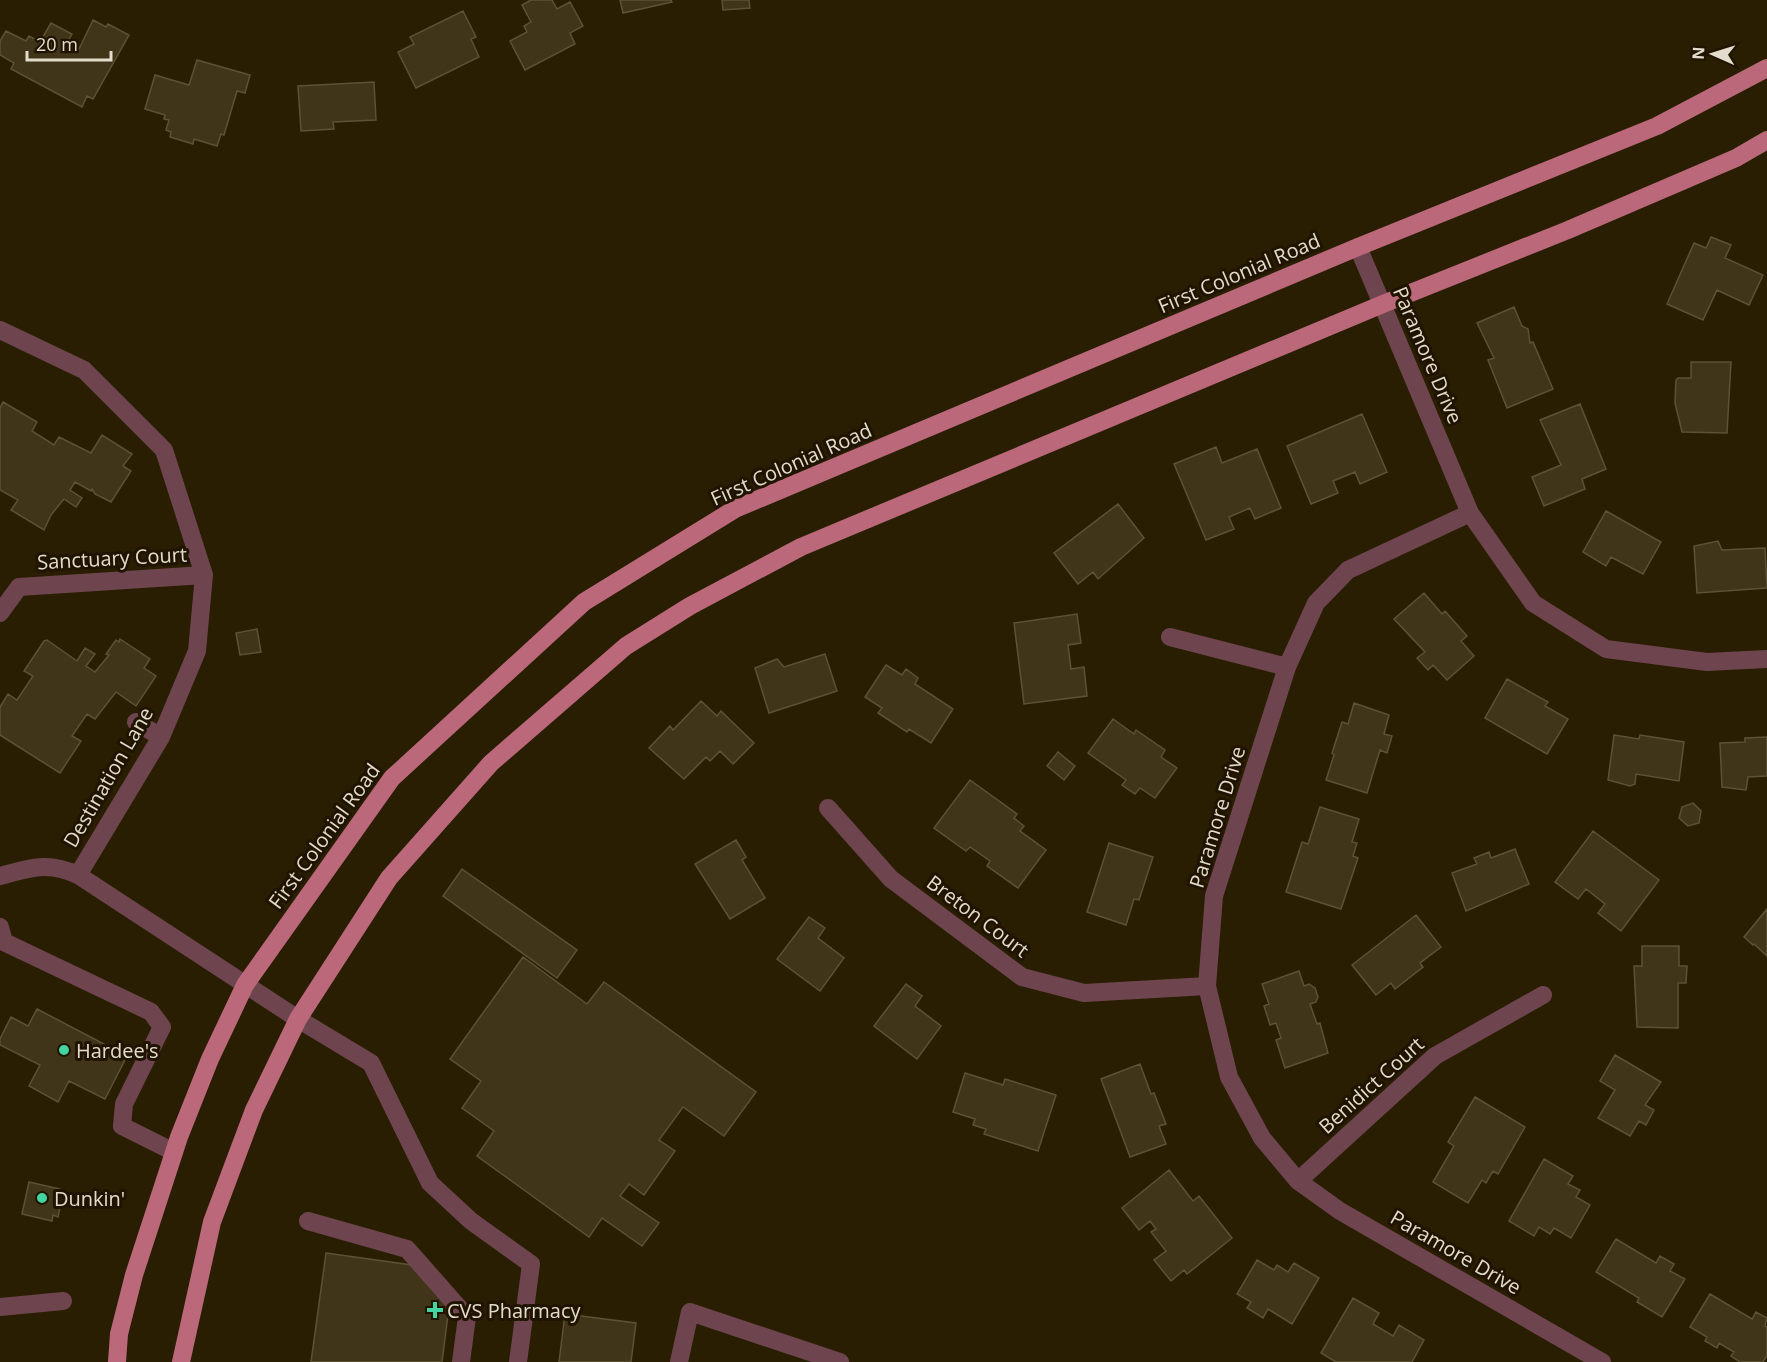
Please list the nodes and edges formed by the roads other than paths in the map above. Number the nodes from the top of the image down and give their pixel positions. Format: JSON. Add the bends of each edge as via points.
{"nodes":[{"id":1,"x":1767,"y":68,"type":"edge"},
{"id":2,"x":1767,"y":140,"type":"edge"},
{"id":3,"x":1358,"y":247,"type":"junction"},
{"id":4,"x":1383,"y":304,"type":"junction"},
{"id":5,"x":0,"y":330,"type":"edge"},
{"id":6,"x":1470,"y":513,"type":"junction"},
{"id":7,"x":204,"y":575,"type":"junction"},
{"id":8,"x":0,"y":613,"type":"edge"},
{"id":9,"x":1170,"y":638,"type":"dead end"},
{"id":10,"x":1767,"y":659,"type":"edge"},
{"id":11,"x":1287,"y":667,"type":"junction"},
{"id":12,"x":136,"y":722,"type":"dead end"},
{"id":13,"x":161,"y":737,"type":"junction"},
{"id":14,"x":828,"y":808,"type":"dead end"},
{"id":15,"x":78,"y":875,"type":"junction"},
{"id":16,"x":0,"y":876,"type":"edge"},
{"id":17,"x":0,"y":927,"type":"edge"},
{"id":18,"x":245,"y":984,"type":"junction"},
{"id":19,"x":1207,"y":986,"type":"junction"},
{"id":20,"x":1543,"y":995,"type":"dead end"},
{"id":21,"x":298,"y":1019,"type":"junction"},
{"id":22,"x":174,"y":1152,"type":"junction"},
{"id":23,"x":1298,"y":1181,"type":"junction"},
{"id":24,"x":308,"y":1221,"type":"dead end"},
{"id":25,"x":63,"y":1301,"type":"dead end"},
{"id":26,"x":0,"y":1307,"type":"edge"},
{"id":27,"x":117,"y":1362,"type":"edge"},
{"id":28,"x":181,"y":1362,"type":"edge"},
{"id":29,"x":461,"y":1362,"type":"edge"},
{"id":30,"x":518,"y":1362,"type":"edge"},
{"id":31,"x":679,"y":1362,"type":"edge"},
{"id":32,"x":840,"y":1362,"type":"edge"},
{"id":33,"x":1602,"y":1362,"type":"edge"}],
"edges":[{"from":1,"to":3,"type":"main road","name":"First Colonial Road","via":[[1657,126]]},
{"from":2,"to":4,"type":"main road","via":[[1736,158],[1579,226]]},
{"from":3,"to":4,"type":"street","name":"Paramore Drive"},
{"from":3,"to":18,"type":"main road","name":"First Colonial Road","via":[[735,509],[585,602],[392,778]]},
{"from":4,"to":6,"type":"street","name":"Paramore Drive"},
{"from":4,"to":21,"type":"main road","via":[[801,548],[690,606],[626,646],[490,763],[389,878]]},
{"from":5,"to":7,"type":"street","name":"Destination Lane","via":[[84,369],[164,450]]},
{"from":6,"to":10,"type":"street","name":"Paramore Drive","via":[[1533,603],[1606,649],[1707,662]]},
{"from":6,"to":11,"type":"street","name":"Paramore Drive","via":[[1348,570],[1316,603]]},
{"from":7,"to":8,"type":"street","name":"Sanctuary Court","via":[[19,586]]},
{"from":7,"to":13,"type":"street","name":"Destination Lane","via":[[197,651]]},
{"from":9,"to":11,"type":"street"},
{"from":11,"to":19,"type":"street","name":"Paramore Drive","via":[[1214,896]]},
{"from":12,"to":13,"type":"street"},
{"from":13,"to":15,"type":"street","name":"Destination Lane"},
{"from":14,"to":19,"type":"street","name":"Breton Court","via":[[891,879],[1022,976],[1084,993]]},
{"from":15,"to":16,"type":"street","name":"Destination Lane","via":[[62,868],[41,866]]},
{"from":15,"to":18,"type":"street","name":"Destination Lane"},
{"from":17,"to":22,"type":"street","via":[[4,942],[152,1012],[162,1027],[124,1104],[122,1126]]},
{"from":18,"to":21,"type":"street","name":"Destination Lane"},
{"from":18,"to":22,"type":"main road","name":"First Colonial Road","via":[[210,1059]]},
{"from":19,"to":23,"type":"street","name":"Paramore Drive","via":[[1229,1077],[1262,1138]]},
{"from":20,"to":23,"type":"street","name":"Benidict Court","via":[[1435,1056]]},
{"from":21,"to":28,"type":"main road","via":[[254,1110],[212,1222]]},
{"from":21,"to":30,"type":"street","name":"Destination Lane","via":[[371,1063],[430,1183],[471,1221],[531,1264]]},
{"from":22,"to":27,"type":"main road","name":"First Colonial Road","via":[[134,1275],[119,1334]]},
{"from":23,"to":33,"type":"street","name":"Paramore Drive","via":[[1340,1211]]},
{"from":24,"to":29,"type":"street","via":[[407,1249],[467,1317]]},
{"from":25,"to":26,"type":"street"},
{"from":31,"to":32,"type":"street","via":[[690,1312]]}]}
